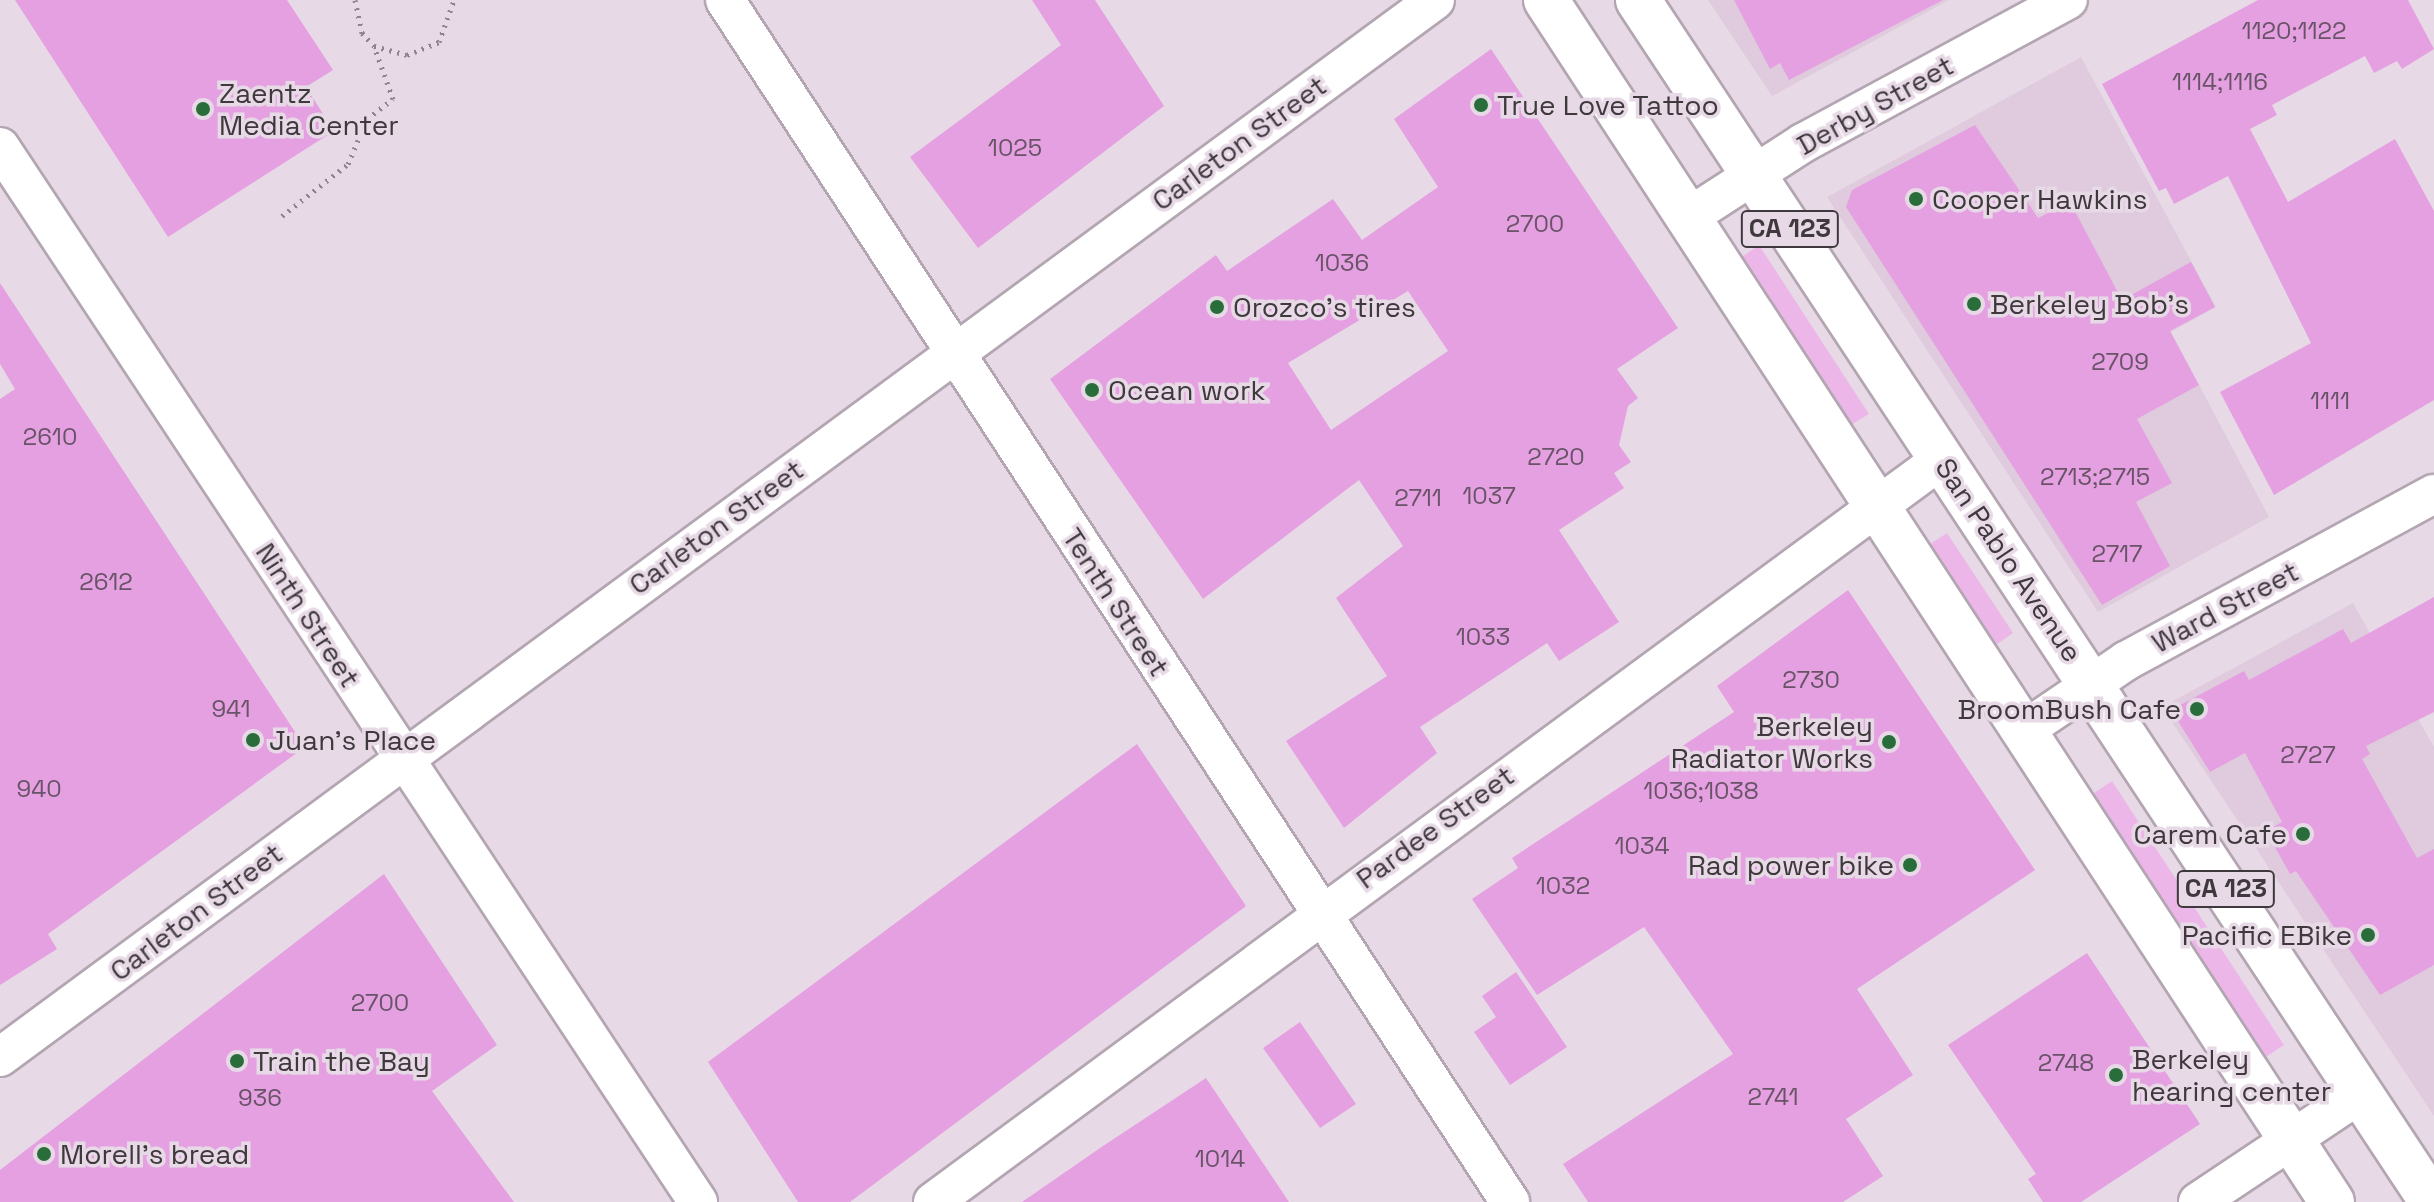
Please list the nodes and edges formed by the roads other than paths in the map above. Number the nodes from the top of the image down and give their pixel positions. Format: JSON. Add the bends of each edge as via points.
{"nodes":[{"id":1,"x":725,"y":0,"type":"edge"},
{"id":2,"x":1435,"y":0,"type":"edge"},
{"id":3,"x":1546,"y":0,"type":"edge"},
{"id":4,"x":1638,"y":0,"type":"edge"},
{"id":5,"x":2068,"y":0,"type":"edge"},
{"id":6,"x":0,"y":147,"type":"edge"},
{"id":7,"x":1754,"y":174,"type":"junction"},
{"id":8,"x":1687,"y":218,"type":"junction"},
{"id":9,"x":952,"y":353,"type":"junction"},
{"id":10,"x":1942,"y":459,"type":"junction"},
{"id":11,"x":2434,"y":494,"type":"edge"},
{"id":12,"x":1875,"y":506,"type":"junction"},
{"id":13,"x":2091,"y":684,"type":"junction"},
{"id":14,"x":2023,"y":731,"type":"junction"},
{"id":15,"x":403,"y":758,"type":"junction"},
{"id":16,"x":1318,"y":912,"type":"junction"},
{"id":17,"x":0,"y":1057,"type":"edge"},
{"id":18,"x":2360,"y":1094,"type":"junction"},
{"id":19,"x":2291,"y":1140,"type":"junction"},
{"id":20,"x":698,"y":1202,"type":"edge"},
{"id":21,"x":933,"y":1202,"type":"edge"},
{"id":22,"x":1510,"y":1202,"type":"edge"},
{"id":23,"x":2198,"y":1202,"type":"edge"},
{"id":24,"x":2332,"y":1202,"type":"edge"},
{"id":25,"x":2432,"y":1202,"type":"edge"}],
"edges":[{"from":1,"to":9,"type":"street","name":"Tenth Street"},
{"from":2,"to":9,"type":"street","name":"Carleton Street"},
{"from":3,"to":8,"type":"main road","number":"CA 123"},
{"from":4,"to":7,"type":"main road","name":"San Pablo Avenue","number":"CA 123"},
{"from":5,"to":7,"type":"street","name":"Derby Street"},
{"from":6,"to":15,"type":"street","name":"Ninth Street"},
{"from":7,"to":8,"type":"street","name":"Derby Street"},
{"from":7,"to":10,"type":"main road","name":"San Pablo Avenue","number":"CA 123"},
{"from":8,"to":12,"type":"main road","number":"CA 123"},
{"from":9,"to":15,"type":"street","name":"Carleton Street"},
{"from":9,"to":16,"type":"street","name":"Tenth Street"},
{"from":10,"to":12,"type":"street","name":"Pardee Street"},
{"from":10,"to":13,"type":"main road","name":"San Pablo Avenue","number":"CA 123"},
{"from":11,"to":13,"type":"street","name":"Ward Street"},
{"from":12,"to":14,"type":"main road","number":"CA 123"},
{"from":12,"to":16,"type":"street","name":"Pardee Street"},
{"from":13,"to":14,"type":"street","name":"Ward Street"},
{"from":13,"to":18,"type":"main road","name":"San Pablo Avenue","number":"CA 123"},
{"from":14,"to":19,"type":"main road","number":"CA 123"},
{"from":15,"to":17,"type":"street","name":"Carleton Street"},
{"from":15,"to":20,"type":"street","name":"Ninth Street"},
{"from":16,"to":21,"type":"street","name":"Pardee Street"},
{"from":16,"to":22,"type":"street","name":"Tenth Street"},
{"from":18,"to":19,"type":"street"},
{"from":18,"to":25,"type":"main road","name":"San Pablo Avenue","number":"CA 123"},
{"from":19,"to":23,"type":"street"},
{"from":19,"to":24,"type":"main road","number":"CA 123"}]}
